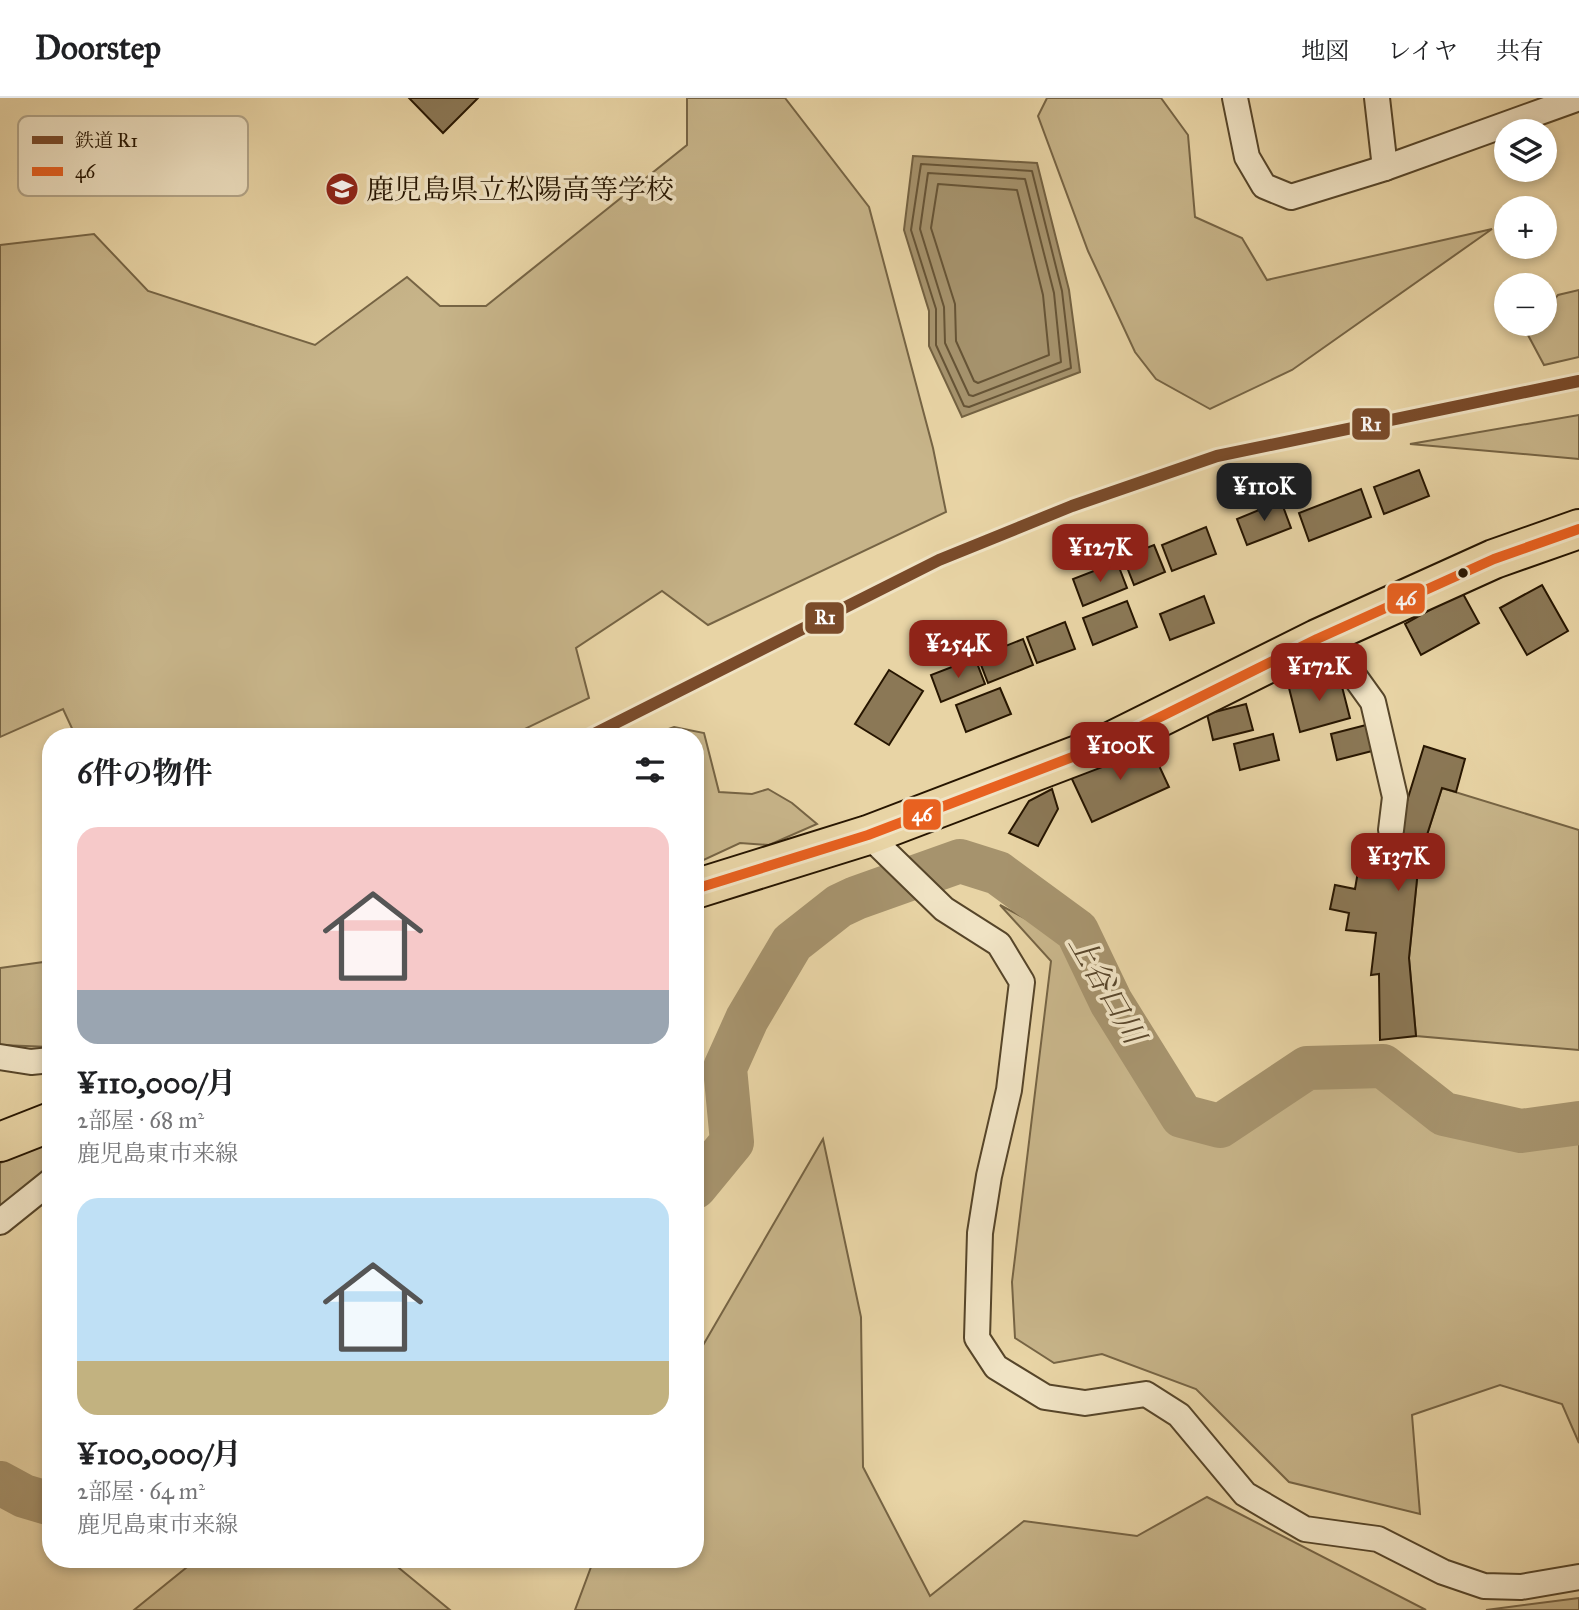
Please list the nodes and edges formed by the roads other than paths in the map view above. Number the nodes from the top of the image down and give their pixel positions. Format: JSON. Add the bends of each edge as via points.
{"nodes":[{"id":1,"x":1235,"y":98,"type":"edge"},
{"id":2,"x":1377,"y":98,"type":"edge"},
{"id":3,"x":1579,"y":98,"type":"edge"},
{"id":4,"x":1385,"y":168,"type":"junction"},
{"id":5,"x":1579,"y":529,"type":"edge"},
{"id":6,"x":1317,"y":639,"type":"junction"},
{"id":7,"x":1391,"y":830,"type":"dead end"},
{"id":8,"x":868,"y":835,"type":"junction"},
{"id":9,"x":704,"y":886,"type":"edge"},
{"id":10,"x":0,"y":1057,"type":"edge"},
{"id":11,"x":42,"y":1061,"type":"edge"},
{"id":12,"x":42,"y":1126,"type":"edge"},
{"id":13,"x":0,"y":1142,"type":"edge"},
{"id":14,"x":42,"y":1188,"type":"edge"},
{"id":15,"x":0,"y":1222,"type":"edge"},
{"id":16,"x":1579,"y":1577,"type":"edge"}],
"edges":[{"from":1,"to":4,"type":"street","via":[[1247,157],[1264,186],[1292,197]]},
{"from":2,"to":4,"type":"street"},
{"from":3,"to":4,"type":"street"},
{"from":5,"to":6,"type":"main road","via":[[1494,559]]},
{"from":6,"to":7,"type":"street","via":[[1373,702],[1395,797]]},
{"from":6,"to":8,"type":"main road","via":[[1104,745]]},
{"from":8,"to":9,"type":"main road"},
{"from":8,"to":16,"type":"street","via":[[944,909],[999,944],[1022,982],[1009,1090],[980,1233],[977,1338],[996,1367],[1045,1397],[1085,1403],[1146,1394],[1179,1415],[1245,1494],[1305,1529],[1378,1539],[1443,1572],[1484,1586],[1521,1587]]},
{"from":10,"to":11,"type":"street"},
{"from":12,"to":13,"type":"main road"},
{"from":14,"to":15,"type":"street"}]}
